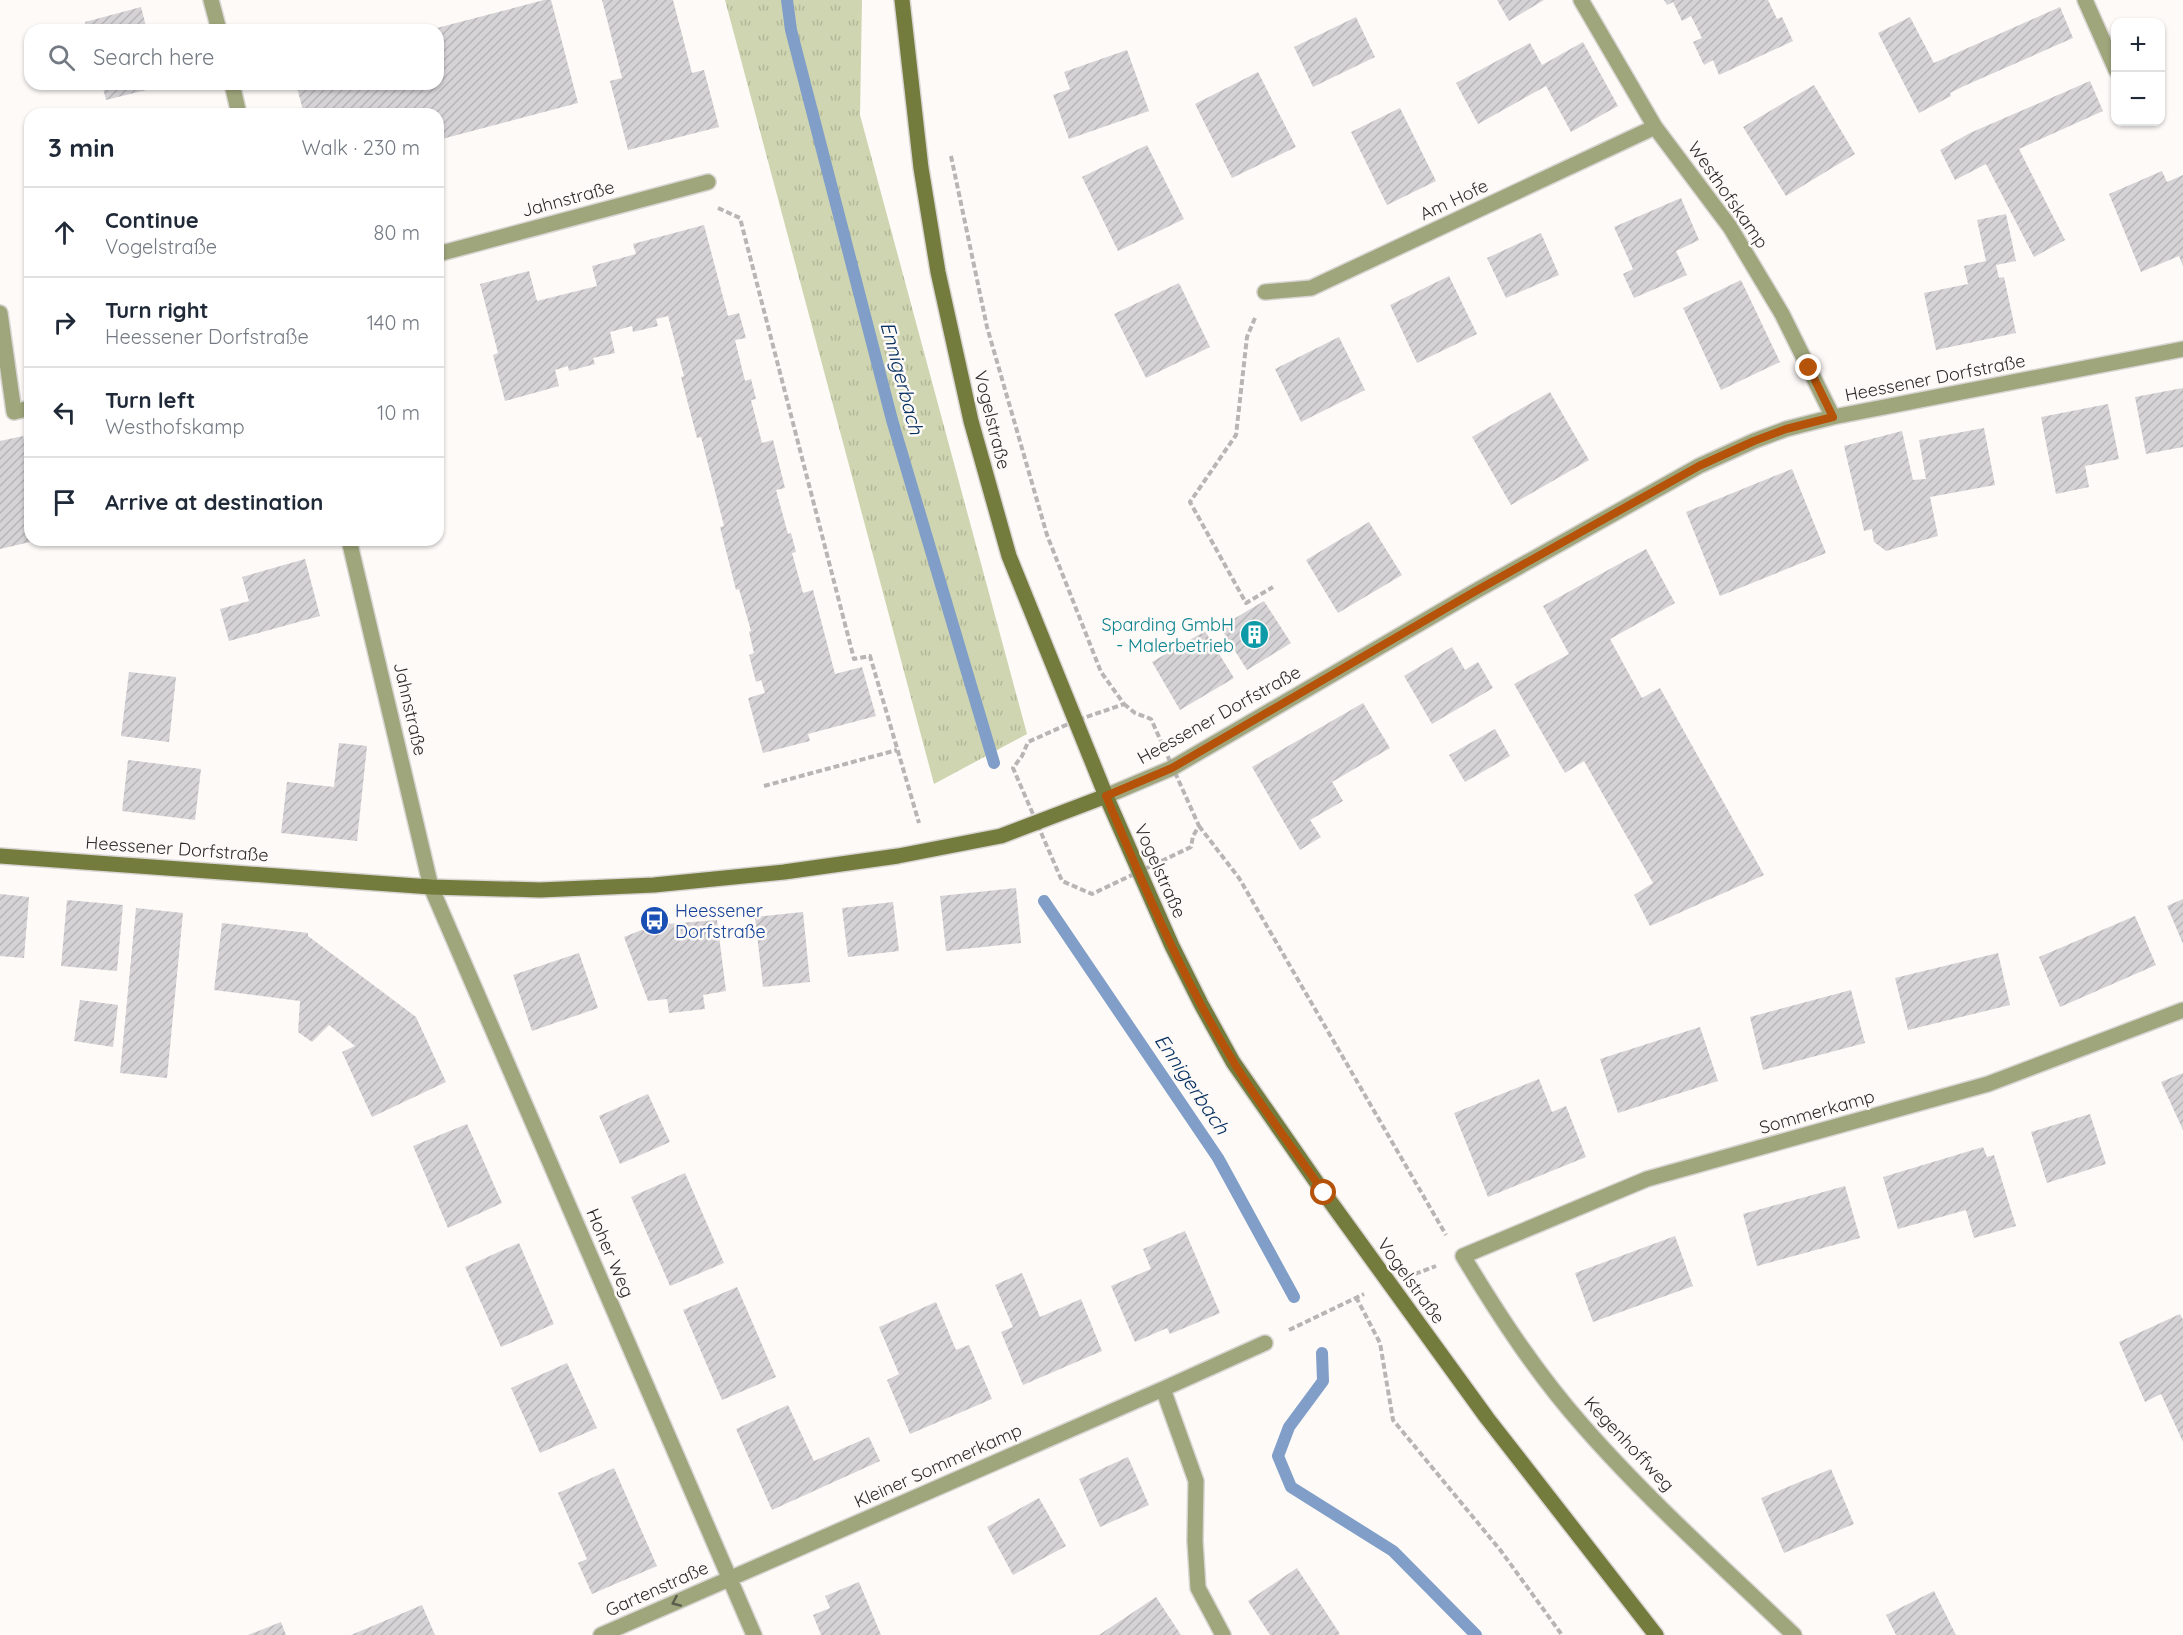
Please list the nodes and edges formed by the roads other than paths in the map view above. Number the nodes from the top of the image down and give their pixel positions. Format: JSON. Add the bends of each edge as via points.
{"nodes":[{"id":1,"x":211,"y":0,"type":"edge"},
{"id":2,"x":902,"y":0,"type":"edge"},
{"id":3,"x":1581,"y":0,"type":"edge"},
{"id":4,"x":2085,"y":0,"type":"edge"},
{"id":5,"x":217,"y":24,"type":"edge"},
{"id":6,"x":2111,"y":61,"type":"edge"},
{"id":7,"x":233,"y":90,"type":"edge"},
{"id":8,"x":238,"y":108,"type":"edge"},
{"id":9,"x":1654,"y":127,"type":"junction"},
{"id":10,"x":708,"y":182,"type":"road end"},
{"id":11,"x":444,"y":252,"type":"edge"},
{"id":12,"x":1265,"y":292,"type":"road end"},
{"id":13,"x":0,"y":312,"type":"edge"},
{"id":14,"x":2183,"y":349,"type":"edge"},
{"id":15,"x":24,"y":410,"type":"edge"},
{"id":16,"x":1833,"y":417,"type":"junction"},
{"id":17,"x":350,"y":546,"type":"edge"},
{"id":18,"x":1106,"y":796,"type":"junction"},
{"id":19,"x":0,"y":856,"type":"edge"},
{"id":20,"x":431,"y":886,"type":"junction"},
{"id":21,"x":2183,"y":1010,"type":"edge"},
{"id":22,"x":1463,"y":1256,"type":"joint"},
{"id":23,"x":1264,"y":1342,"type":"dead end"},
{"id":24,"x":1163,"y":1389,"type":"junction"},
{"id":25,"x":729,"y":1578,"type":"junction"},
{"id":26,"x":601,"y":1635,"type":"edge"},
{"id":27,"x":754,"y":1635,"type":"edge"},
{"id":28,"x":1223,"y":1635,"type":"edge"},
{"id":29,"x":1656,"y":1635,"type":"edge"},
{"id":30,"x":1794,"y":1635,"type":"edge"}],
"edges":[{"from":1,"to":5,"type":"street"},
{"from":2,"to":18,"type":"street","name":"Vogelstraße","via":[[921,168],[938,272],[971,421],[1009,556]]},
{"from":3,"to":9,"type":"street","name":"Westhofskamp"},
{"from":4,"to":6,"type":"street"},
{"from":7,"to":8,"type":"street"},
{"from":9,"to":12,"type":"street","name":"Am Hofe","via":[[1311,288]]},
{"from":9,"to":16,"type":"street","name":"Westhofskamp","via":[[1730,227],[1782,314]]},
{"from":10,"to":11,"type":"street","name":"Jahnstraße"},
{"from":13,"to":15,"type":"street","via":[[14,412]]},
{"from":14,"to":16,"type":"street","name":"Heessener Dorfstraße"},
{"from":16,"to":18,"type":"street","name":"Heessener Dorfstraße","via":[[1765,437],[1699,466],[1172,768]]},
{"from":17,"to":20,"type":"street","name":"Jahnstraße"},
{"from":18,"to":20,"type":"street","name":"Heessener Dorfstraße","via":[[1001,836],[784,872],[681,883],[540,890]]},
{"from":18,"to":29,"type":"street","name":"Vogelstraße","via":[[1172,946],[1233,1062],[1487,1418]]},
{"from":19,"to":20,"type":"street","name":"Heessener Dorfstraße"},
{"from":20,"to":25,"type":"street","name":"Hoher Weg"},
{"from":21,"to":22,"type":"street","name":"Sommerkamp","via":[[1989,1084],[1647,1179]]},
{"from":22,"to":30,"type":"street","name":"Kegenhoffweg","via":[[1513,1336],[1584,1428],[1674,1521]]},
{"from":23,"to":24,"type":"street","name":"Kleiner Sommerkamp"},
{"from":24,"to":25,"type":"street","name":"Kleiner Sommerkamp"},
{"from":24,"to":28,"type":"street","via":[[1196,1481],[1198,1588]]},
{"from":25,"to":26,"type":"street","name":"Gartenstraße","one_way":true},
{"from":25,"to":27,"type":"street","name":"Hoher Weg"}]}
